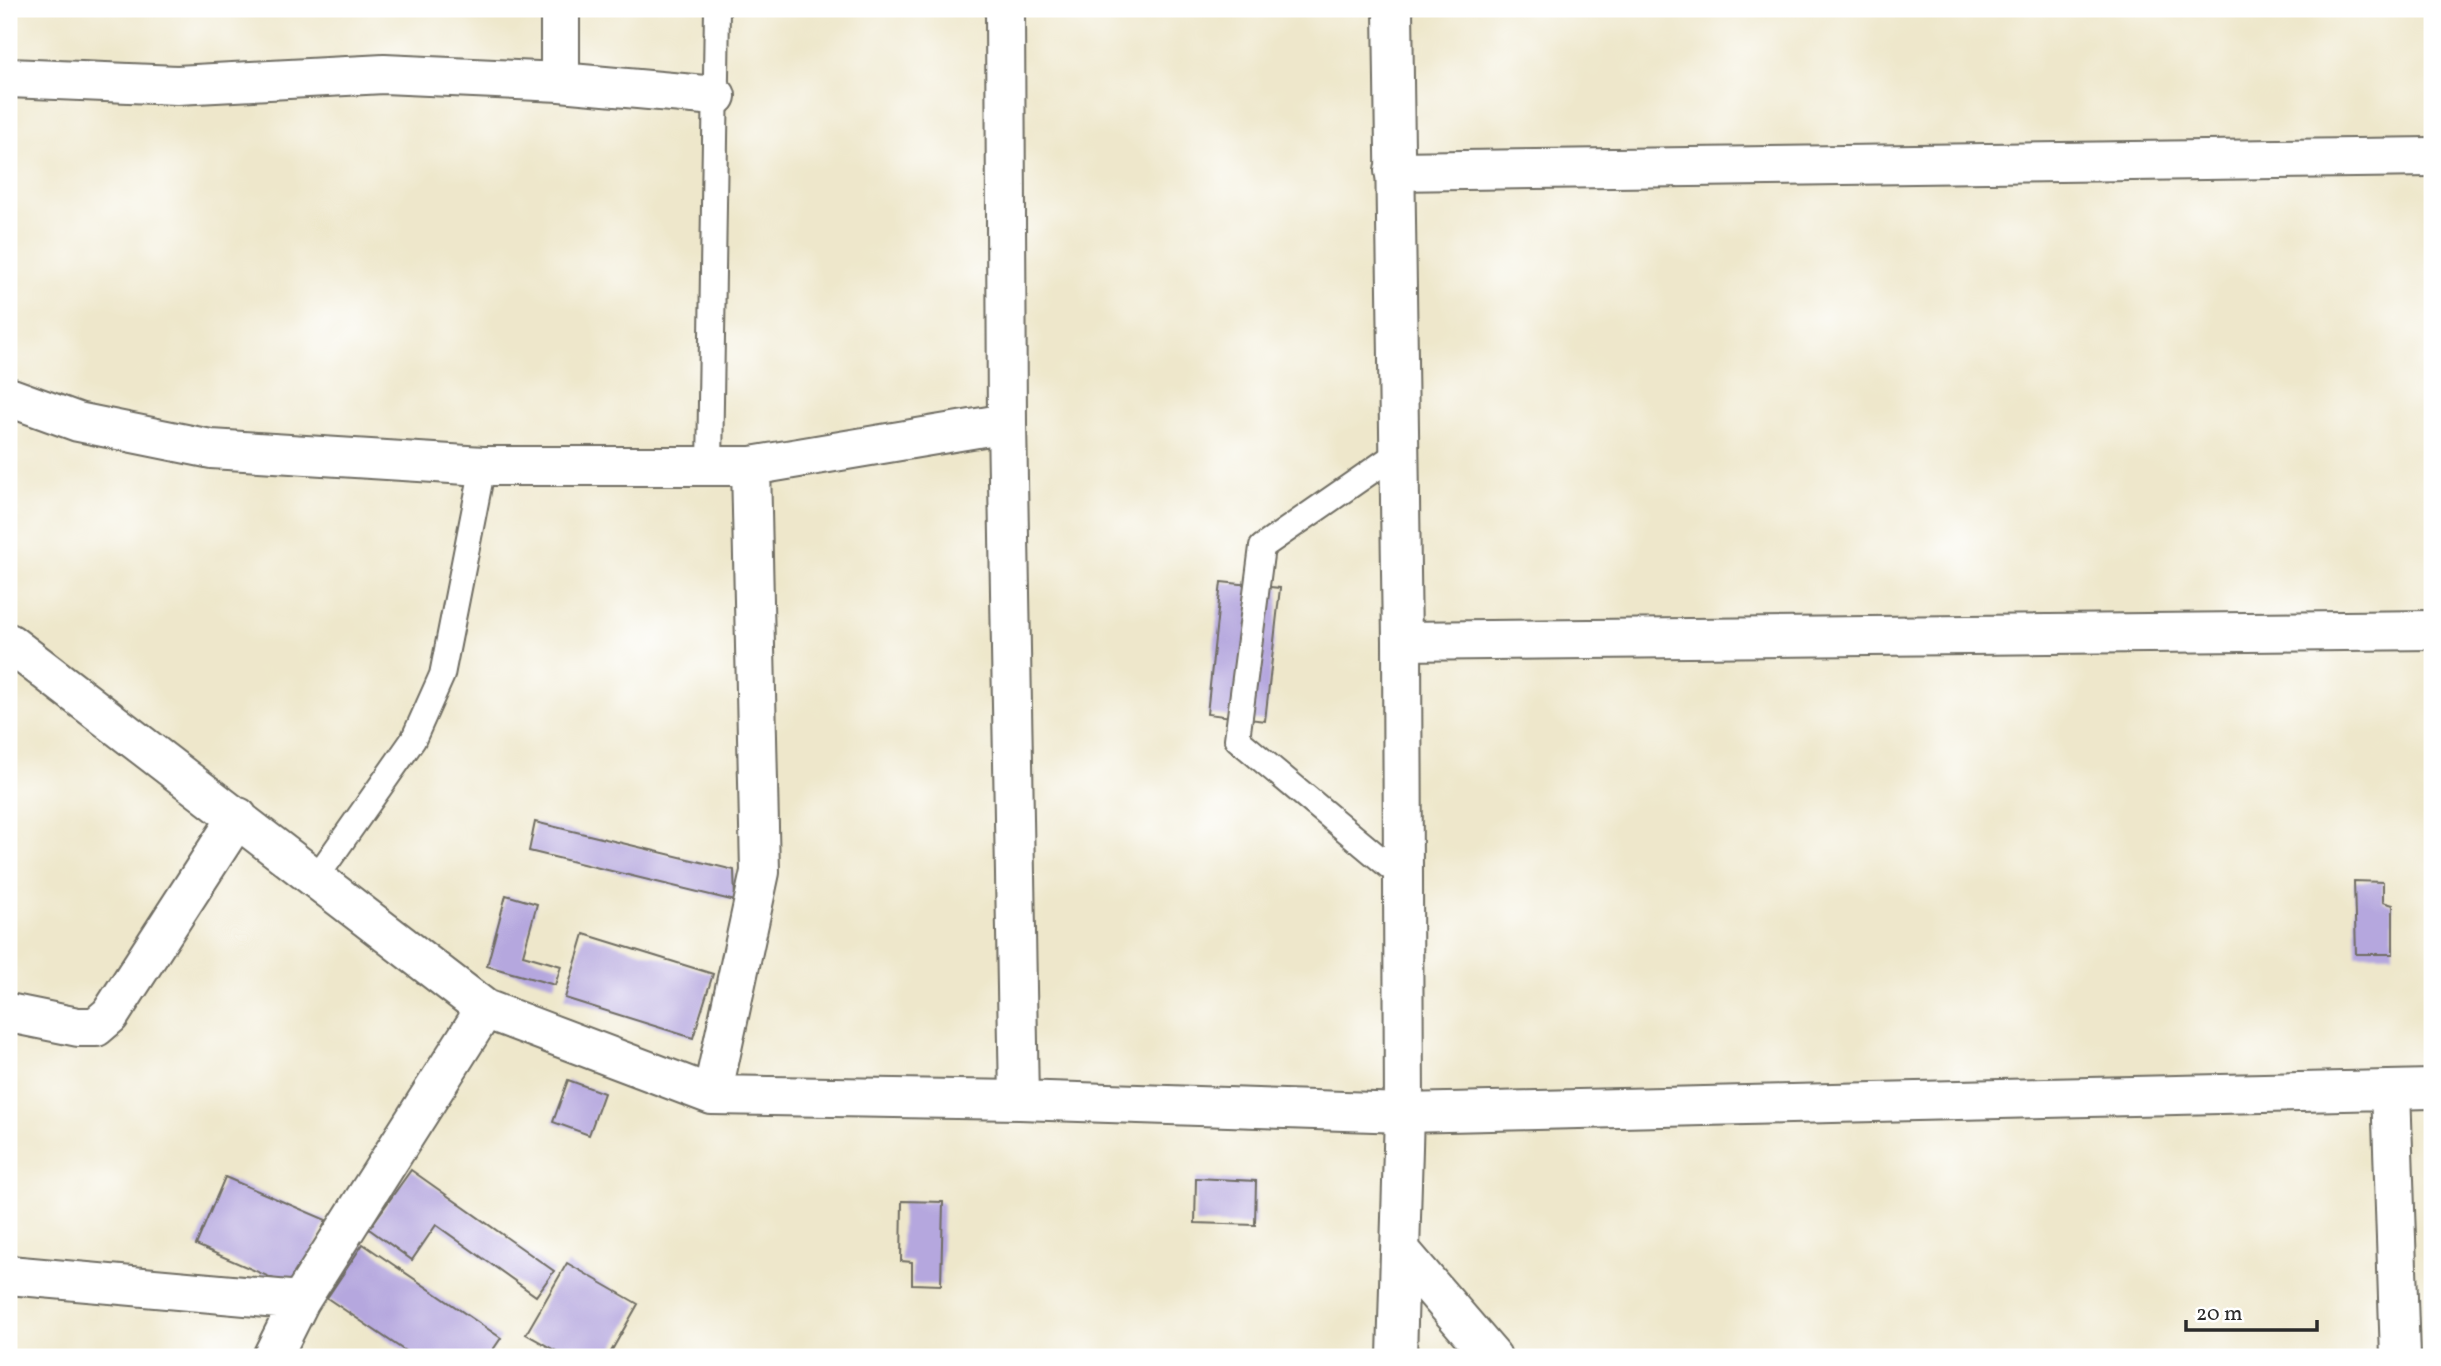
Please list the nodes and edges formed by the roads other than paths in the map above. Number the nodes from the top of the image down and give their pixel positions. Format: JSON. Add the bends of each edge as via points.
{"nodes":[{"id":1,"x":560,"y":9,"type":"edge"},
{"id":2,"x":717,"y":9,"type":"edge"},
{"id":3,"x":1004,"y":9,"type":"edge"},
{"id":4,"x":1393,"y":9,"type":"edge"},
{"id":5,"x":9,"y":78,"type":"edge"},
{"id":6,"x":560,"y":82,"type":"junction"},
{"id":7,"x":716,"y":96,"type":"junction"},
{"id":8,"x":2432,"y":156,"type":"edge"},
{"id":9,"x":1394,"y":171,"type":"junction"},
{"id":10,"x":9,"y":397,"type":"edge"},
{"id":11,"x":1007,"y":423,"type":"junction"},
{"id":12,"x":1399,"y":452,"type":"junction"},
{"id":13,"x":482,"y":466,"type":"junction"},
{"id":14,"x":751,"y":466,"type":"junction"},
{"id":15,"x":710,"y":467,"type":"junction"},
{"id":16,"x":2432,"y":630,"type":"edge"},
{"id":17,"x":1402,"y":641,"type":"junction"},
{"id":18,"x":9,"y":643,"type":"edge"},
{"id":19,"x":238,"y":817,"type":"junction"},
{"id":20,"x":316,"y":878,"type":"junction"},
{"id":21,"x":1403,"y":878,"type":"junction"},
{"id":22,"x":485,"y":1009,"type":"junction"},
{"id":23,"x":9,"y":1013,"type":"edge"},
{"id":24,"x":2432,"y":1089,"type":"edge"},
{"id":25,"x":2391,"y":1090,"type":"junction"},
{"id":26,"x":712,"y":1095,"type":"junction"},
{"id":27,"x":1019,"y":1100,"type":"junction"},
{"id":28,"x":1404,"y":1113,"type":"junction"},
{"id":29,"x":1400,"y":1250,"type":"junction"},
{"id":30,"x":9,"y":1275,"type":"edge"},
{"id":31,"x":300,"y":1301,"type":"junction"},
{"id":32,"x":1400,"y":1355,"type":"edge"},
{"id":33,"x":272,"y":1357,"type":"edge"},
{"id":34,"x":1492,"y":1357,"type":"edge"},
{"id":35,"x":2400,"y":1357,"type":"edge"}],
"edges":[{"from":1,"to":6,"type":"street"},
{"from":2,"to":7,"type":"lane"},
{"from":3,"to":11,"type":"street"},
{"from":4,"to":9,"type":"street"},
{"from":5,"to":6,"type":"street","via":[[177,85],[384,74]]},
{"from":6,"to":7,"type":"street"},
{"from":7,"to":15,"type":"lane"},
{"from":8,"to":9,"type":"street"},
{"from":9,"to":12,"type":"street"},
{"from":10,"to":13,"type":"street","via":[[78,422],[211,449]]},
{"from":11,"to":14,"type":"street"},
{"from":11,"to":27,"type":"street"},
{"from":12,"to":17,"type":"street"},
{"from":12,"to":21,"type":"lane","via":[[1262,547],[1237,739]]},
{"from":13,"to":15,"type":"street"},
{"from":13,"to":20,"type":"lane","via":[[442,675],[413,740]]},
{"from":14,"to":15,"type":"street"},
{"from":14,"to":26,"type":"street","via":[[760,872]]},
{"from":16,"to":17,"type":"street"},
{"from":17,"to":21,"type":"street"},
{"from":18,"to":19,"type":"street"},
{"from":19,"to":20,"type":"street"},
{"from":19,"to":23,"type":"street","via":[[110,1015],[96,1027]]},
{"from":20,"to":22,"type":"street"},
{"from":21,"to":28,"type":"street"},
{"from":22,"to":26,"type":"street"},
{"from":22,"to":31,"type":"street"},
{"from":24,"to":25,"type":"street"},
{"from":25,"to":28,"type":"street"},
{"from":25,"to":35,"type":"street"},
{"from":26,"to":27,"type":"street"},
{"from":27,"to":28,"type":"street"},
{"from":28,"to":29,"type":"street"},
{"from":29,"to":32,"type":"street"},
{"from":29,"to":34,"type":"street"},
{"from":30,"to":31,"type":"street"},
{"from":31,"to":33,"type":"street"}]}
